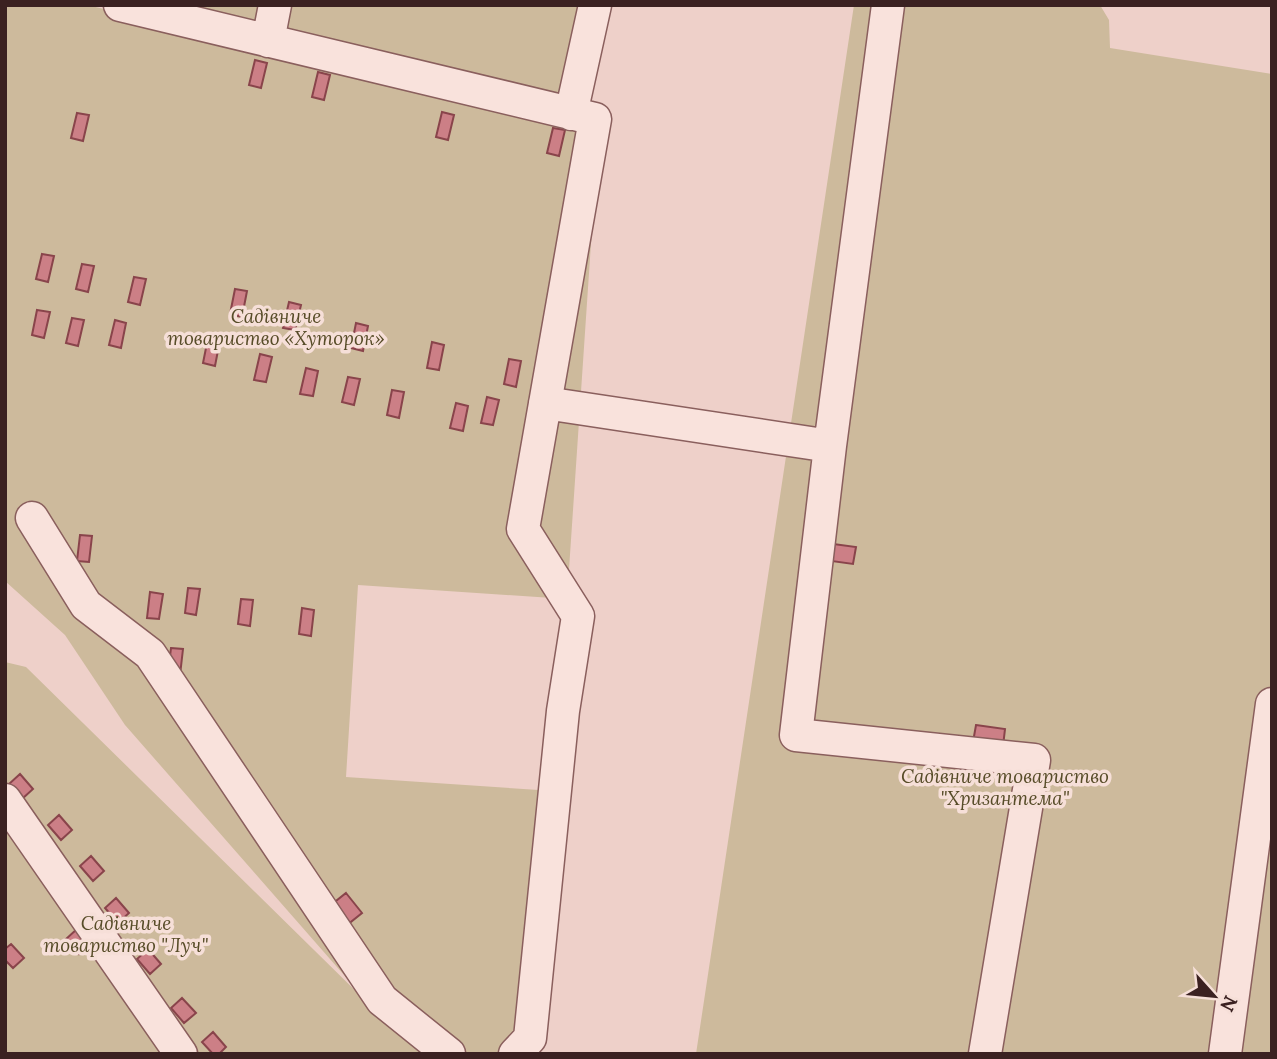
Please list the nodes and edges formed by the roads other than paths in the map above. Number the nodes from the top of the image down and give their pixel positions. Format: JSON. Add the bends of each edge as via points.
{"nodes":[{"id":1,"x":120,"y":5,"type":"edge"},
{"id":2,"x":275,"y":5,"type":"edge"},
{"id":3,"x":595,"y":5,"type":"edge"},
{"id":4,"x":888,"y":5,"type":"edge"},
{"id":5,"x":268,"y":41,"type":"junction"},
{"id":6,"x":571,"y":114,"type":"junction"},
{"id":7,"x":545,"y":404,"type":"junction"},
{"id":8,"x":830,"y":446,"type":"junction"},
{"id":9,"x":32,"y":518,"type":"dead end"},
{"id":10,"x":1272,"y":704,"type":"edge"},
{"id":11,"x":5,"y":800,"type":"edge"},
{"id":12,"x":181,"y":1054,"type":"edge"},
{"id":13,"x":449,"y":1054,"type":"edge"},
{"id":14,"x":515,"y":1054,"type":"edge"},
{"id":15,"x":985,"y":1054,"type":"edge"},
{"id":16,"x":1225,"y":1054,"type":"edge"}],
"edges":[{"from":1,"to":5,"type":"street"},
{"from":2,"to":5,"type":"street"},
{"from":3,"to":6,"type":"street"},
{"from":4,"to":8,"type":"street"},
{"from":5,"to":6,"type":"street"},
{"from":6,"to":7,"type":"street","via":[[595,120]]},
{"from":7,"to":8,"type":"street"},
{"from":7,"to":14,"type":"street","via":[[523,529],[578,616],[530,1038]]},
{"from":8,"to":15,"type":"street","via":[[796,735],[1034,761]]},
{"from":9,"to":13,"type":"street","via":[[86,605],[150,654],[382,1000]]},
{"from":10,"to":16,"type":"street"},
{"from":11,"to":12,"type":"street"}]}
